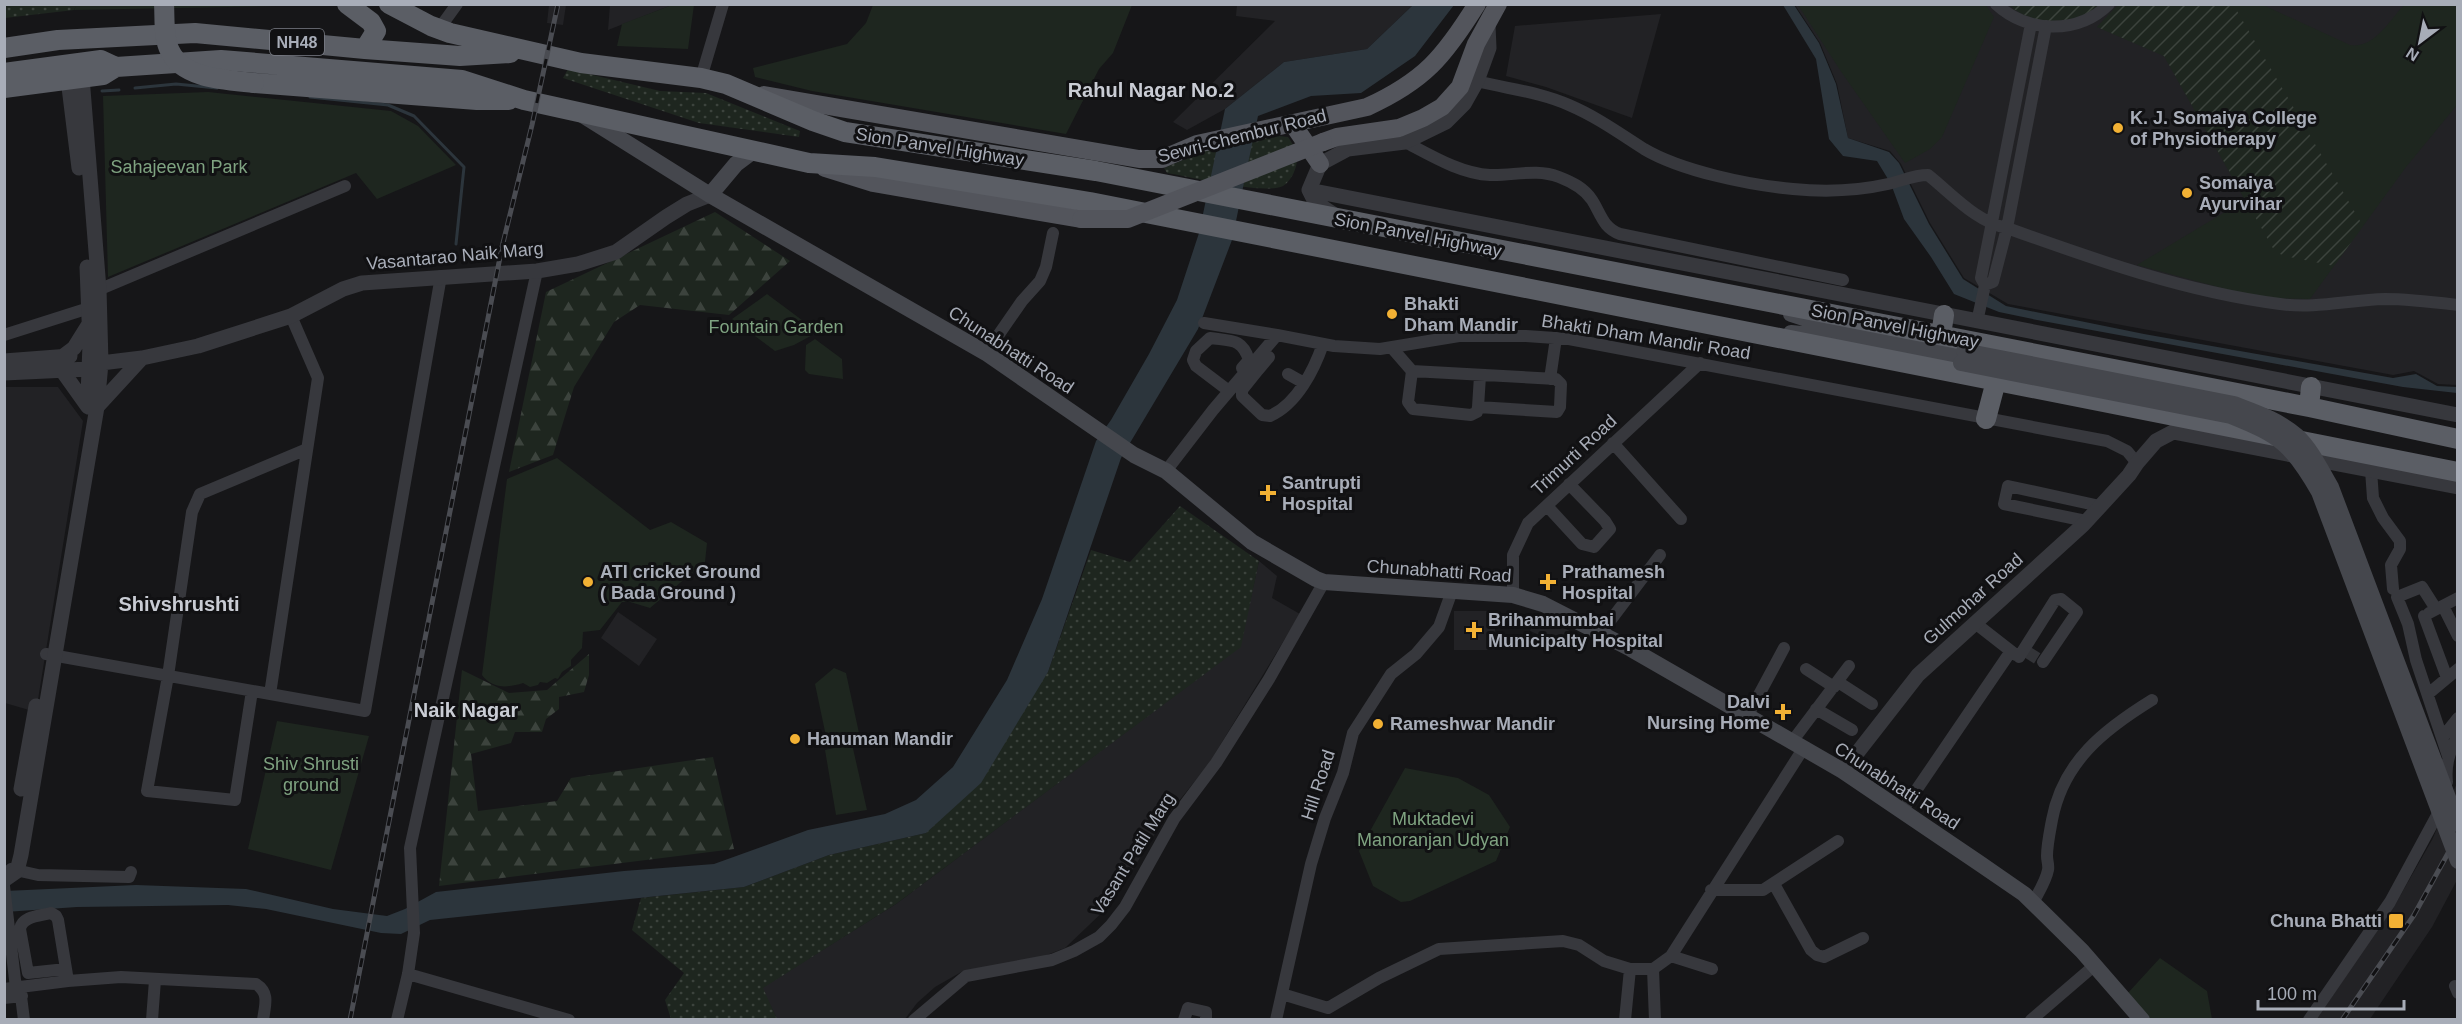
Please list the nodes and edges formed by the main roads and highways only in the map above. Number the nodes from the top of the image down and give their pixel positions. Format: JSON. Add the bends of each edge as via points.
{"nodes":[{"id":1,"x":164,"y":4,"type":"edge"},
{"id":2,"x":347,"y":4,"type":"edge"},
{"id":3,"x":389,"y":4,"type":"edge"},
{"id":4,"x":1477,"y":4,"type":"edge"},
{"id":5,"x":1498,"y":4,"type":"edge"},
{"id":6,"x":414,"y":11,"type":"edge"},
{"id":7,"x":4,"y":37,"type":"edge"},
{"id":8,"x":58,"y":40,"type":"junction"},
{"id":9,"x":4,"y":48,"type":"edge"},
{"id":10,"x":365,"y":50,"type":"junction"},
{"id":11,"x":535,"y":51,"type":"junction"},
{"id":12,"x":109,"y":64,"type":"junction"},
{"id":13,"x":4,"y":73,"type":"edge"},
{"id":14,"x":4,"y":88,"type":"edge"},
{"id":15,"x":752,"y":93,"type":"junction"},
{"id":16,"x":524,"y":100,"type":"junction"},
{"id":17,"x":573,"y":109,"type":"junction"},
{"id":18,"x":1292,"y":123,"type":"junction"},
{"id":19,"x":753,"y":152,"type":"junction"},
{"id":20,"x":1161,"y":159,"type":"junction"},
{"id":21,"x":809,"y":163,"type":"junction"},
{"id":22,"x":1320,"y":164,"type":"road end"},
{"id":23,"x":1096,"y":171,"type":"junction"},
{"id":24,"x":710,"y":195,"type":"junction"},
{"id":25,"x":1744,"y":299,"type":"junction"},
{"id":26,"x":1739,"y":328,"type":"junction"},
{"id":27,"x":1963,"y":357,"type":"junction"},
{"id":28,"x":1996,"y":381,"type":"junction"},
{"id":29,"x":1986,"y":419,"type":"road end"},
{"id":30,"x":2457,"y":439,"type":"edge"},
{"id":31,"x":2457,"y":471,"type":"edge"},
{"id":32,"x":2457,"y":824,"type":"edge"},
{"id":33,"x":2457,"y":861,"type":"edge"},
{"id":34,"x":2142,"y":1020,"type":"edge"}],
"edges":[{"from":1,"to":16,"type":"highway","bridge":true,"via":[[169,50],[181,65],[199,73],[254,83]]},
{"from":2,"to":10,"type":"highway","via":[[371,22],[376,31]]},
{"from":3,"to":6,"type":"highway","name":"Sion Panvel Highway"},
{"from":4,"to":18,"type":"main road","name":"Sewri-Chembur Road","via":[[1451,44],[1412,83],[1367,107]]},
{"from":5,"to":21,"type":"main road","bridge":true,"via":[[1476,44],[1460,87],[1442,106],[1423,118],[1399,128],[1337,137],[1134,217],[1081,219],[873,183]]},
{"from":6,"to":11,"type":"highway","name":"Sion Panvel Highway","via":[[439,29]]},
{"from":7,"to":8,"type":"highway","via":[[31,34]]},
{"from":8,"to":9,"type":"highway","number":"NH48"},
{"from":8,"to":10,"type":"highway","number":"NH48","via":[[195,33]]},
{"from":10,"to":11,"type":"highway","number":"NH48","via":[[460,56]]},
{"from":11,"to":15,"type":"highway","name":"Sion Panvel Highway","number":"NH48","via":[[581,63],[701,78]]},
{"from":12,"to":13,"type":"highway","number":"NH48"},
{"from":12,"to":14,"type":"highway","via":[[103,75]]},
{"from":12,"to":16,"type":"highway","number":"NH48","via":[[220,60],[462,80]]},
{"from":15,"to":20,"type":"main road","name":"Sewri-Chembur Road","via":[[1138,159]]},
{"from":15,"to":23,"type":"highway","name":"Sion Panvel Highway","via":[[845,132]]},
{"from":16,"to":17,"type":"highway","name":"Sion Panvel Highway","number":"NH48"},
{"from":17,"to":19,"type":"highway","name":"Sion Panvel Highway","number":"NH48"},
{"from":17,"to":24,"type":"main road","name":"Chunabhatti Road"},
{"from":18,"to":20,"type":"main road","name":"Sewri-Chembur Road","via":[[1197,144]]},
{"from":18,"to":22,"type":"main road"},
{"from":19,"to":21,"type":"highway","name":"Sion Panvel Highway","number":"NH48"},
{"from":19,"to":24,"type":"main road","name":"Vasantarao Naik Marg"},
{"from":20,"to":23,"type":"main road"},
{"from":21,"to":26,"type":"highway","name":"Sion Panvel Highway","via":[[875,167],[1090,202]]},
{"from":23,"to":25,"type":"highway","name":"Sion Panvel Highway","bridge":true},
{"from":24,"to":34,"type":"main road","name":"Chunabhatti Road","via":[[986,353],[1134,455],[1166,471],[1252,542],[1324,582],[1513,595],[1543,604],[1843,771],[2024,894],[2095,965]]},
{"from":25,"to":27,"type":"main road","via":[[1826,325]]},
{"from":25,"to":30,"type":"highway","name":"Sion Panvel Highway","via":[[1942,325],[2310,397]]},
{"from":26,"to":27,"type":"main road"},
{"from":26,"to":28,"type":"highway","name":"Sion Panvel Highway"},
{"from":27,"to":32,"type":"main road","bridge":true,"via":[[2234,404],[2268,417],[2297,436],[2331,487]]},
{"from":27,"to":33,"type":"main road","bridge":true,"via":[[2231,416],[2288,445],[2319,492]]},
{"from":28,"to":29,"type":"highway"},
{"from":28,"to":31,"type":"highway","name":"Sion Panvel Highway"}]}
